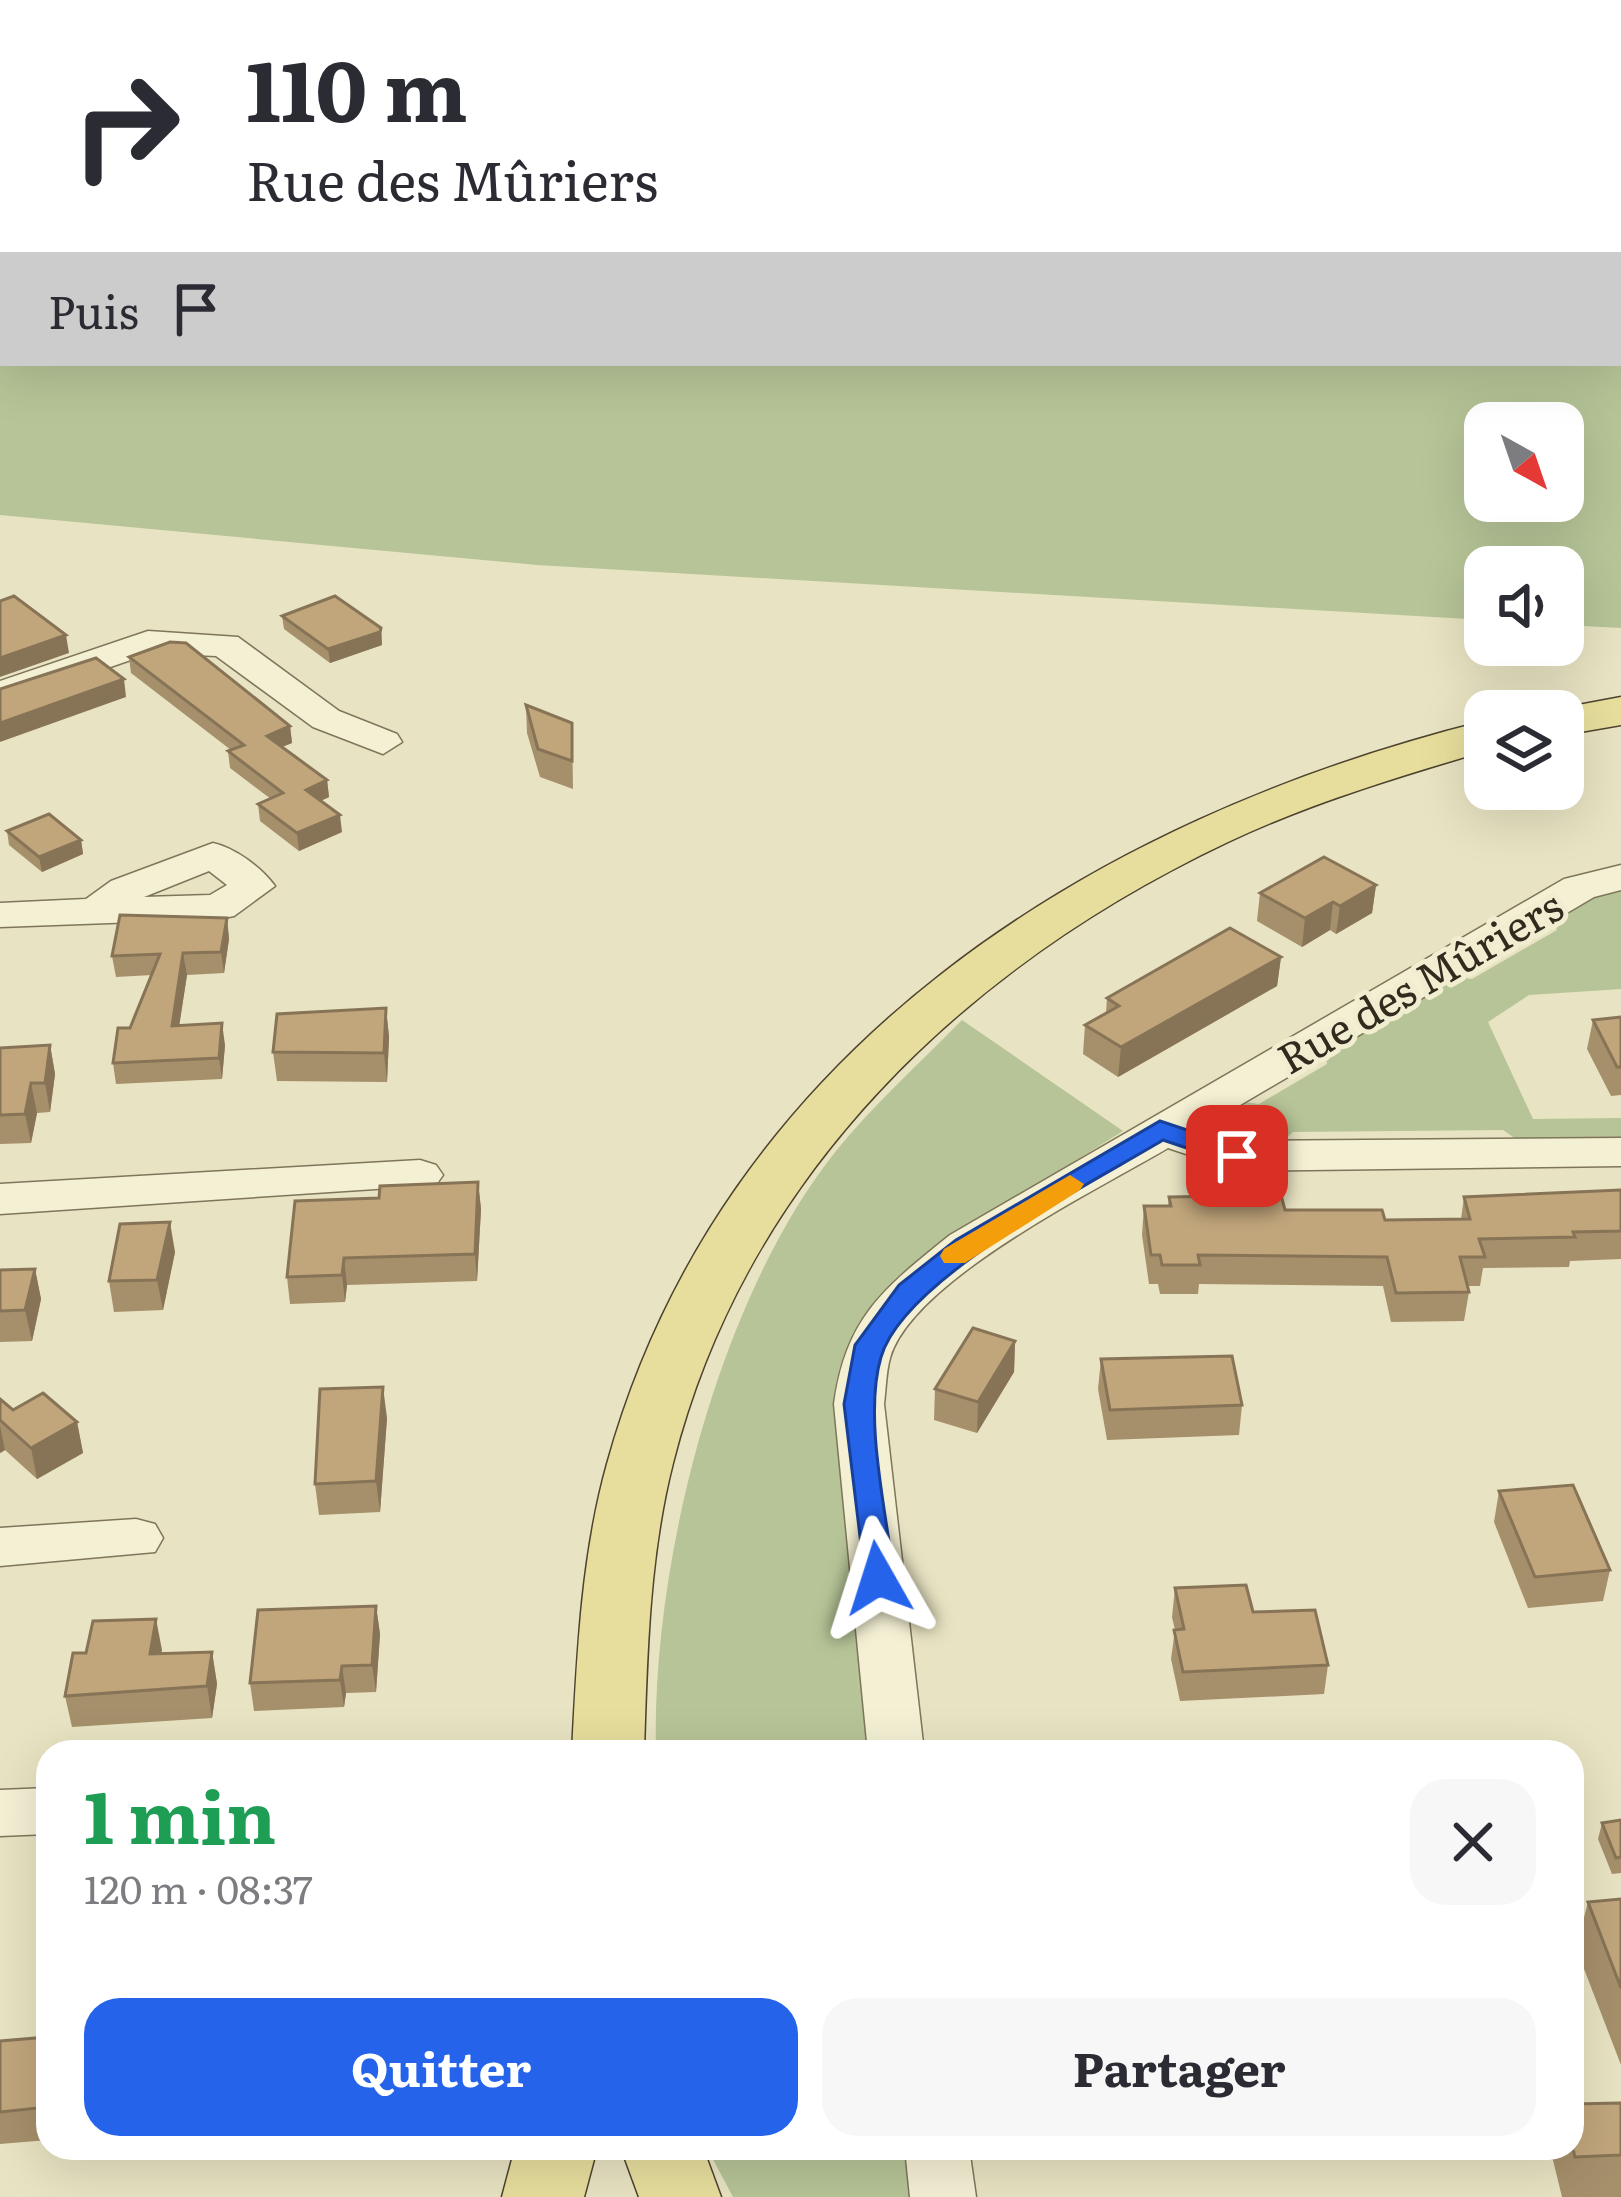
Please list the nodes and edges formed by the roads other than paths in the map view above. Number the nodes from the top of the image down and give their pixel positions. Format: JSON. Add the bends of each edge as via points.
{"nodes":[{"id":1,"x":0,"y":694,"type":"edge"},
{"id":2,"x":1621,"y":711,"type":"edge"},
{"id":3,"x":1584,"y":717,"type":"edge"},
{"id":4,"x":383,"y":742,"type":"dead end"},
{"id":5,"x":1464,"y":742,"type":"edge"},
{"id":6,"x":1621,"y":878,"type":"edge"},
{"id":7,"x":92,"y":914,"type":"dead end"},
{"id":8,"x":0,"y":915,"type":"edge"},
{"id":9,"x":1160,"y":1130,"type":"junction"},
{"id":10,"x":1621,"y":1152,"type":"edge"},
{"id":11,"x":420,"y":1175,"type":"dead end"},
{"id":12,"x":0,"y":1199,"type":"edge"},
{"id":13,"x":136,"y":1538,"type":"dead end"},
{"id":14,"x":0,"y":1547,"type":"edge"},
{"id":15,"x":609,"y":1740,"type":"edge"},
{"id":16,"x":895,"y":1740,"type":"edge"},
{"id":17,"x":36,"y":1812,"type":"edge"},
{"id":18,"x":0,"y":1813,"type":"edge"},
{"id":19,"x":553,"y":2160,"type":"edge"},
{"id":20,"x":666,"y":2160,"type":"edge"},
{"id":21,"x":939,"y":2160,"type":"edge"},
{"id":22,"x":543,"y":2197,"type":"edge"},
{"id":23,"x":680,"y":2197,"type":"edge"},
{"id":24,"x":943,"y":2197,"type":"edge"}],
"edges":[{"from":1,"to":4,"type":"street","via":[[148,642],[225,645],[326,719]]},
{"from":2,"to":3,"type":"main road"},
{"from":5,"to":15,"type":"main road","via":[[1304,790],[1121,871],[971,969],[829,1103],[754,1208],[696,1310],[649,1429],[623,1543]]},
{"from":6,"to":9,"type":"street","name":"Rue des Mûriers","via":[[1579,888]]},
{"from":7,"to":8,"type":"street"},
{"from":9,"to":10,"type":"street","via":[[1237,1156]]},
{"from":9,"to":16,"type":"street","name":"Rue des Mûriers","via":[[967,1246],[910,1292],[866,1352],[859,1404]]},
{"from":11,"to":12,"type":"street"},
{"from":13,"to":14,"type":"street"},
{"from":17,"to":18,"type":"street"},
{"from":19,"to":22,"type":"main road"},
{"from":20,"to":23,"type":"main road"},
{"from":21,"to":24,"type":"street"}]}
